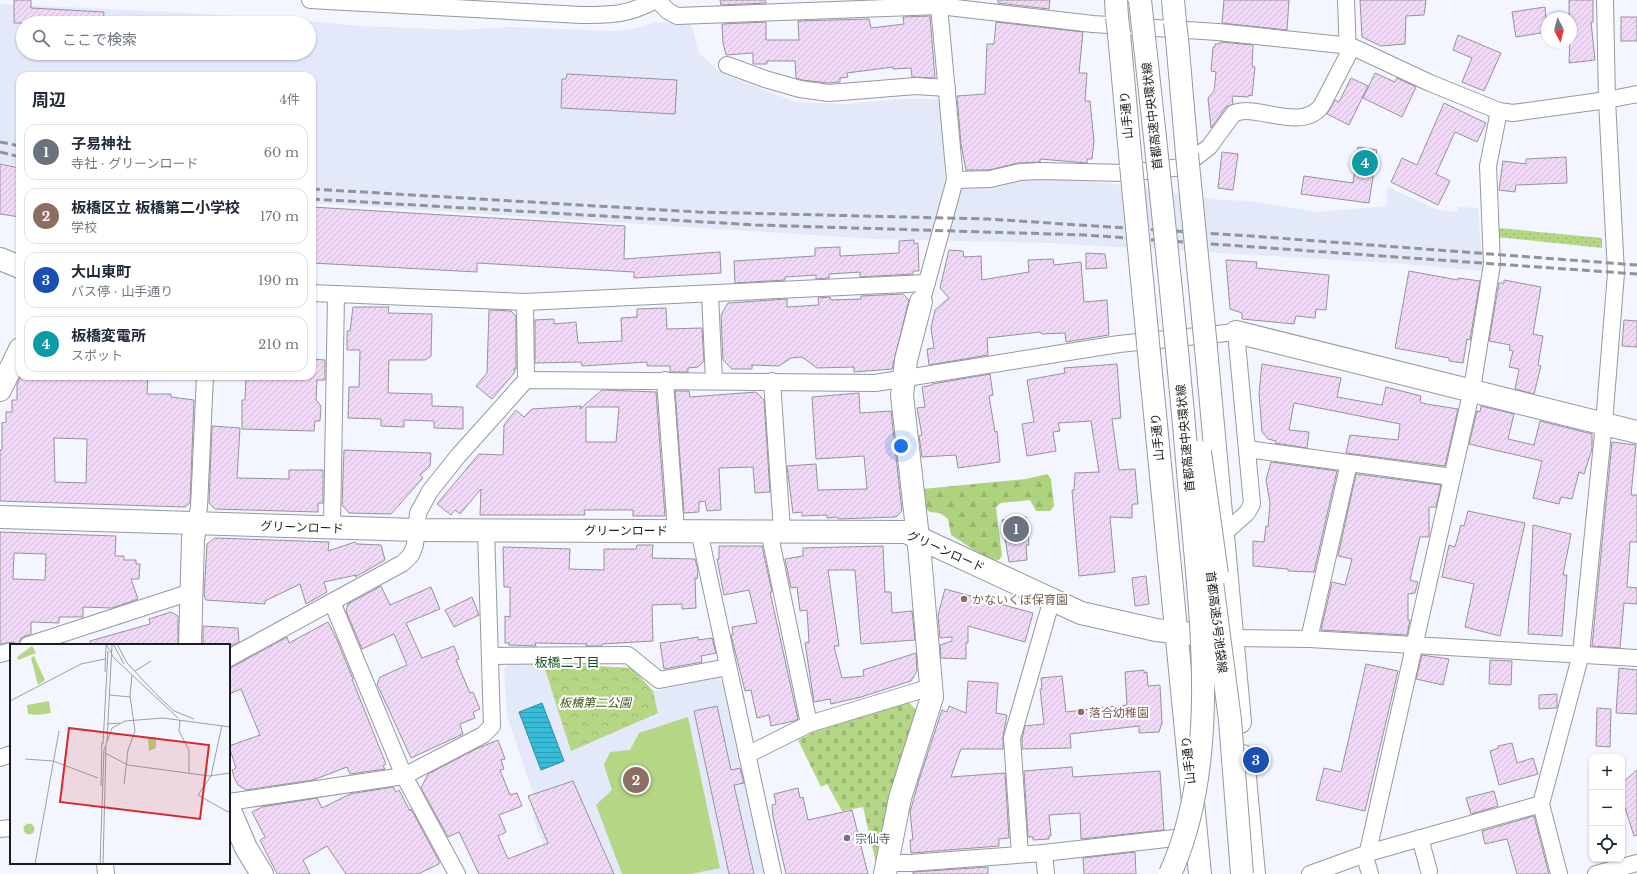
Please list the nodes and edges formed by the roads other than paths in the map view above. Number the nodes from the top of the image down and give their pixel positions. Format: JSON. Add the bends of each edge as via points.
{"nodes":[{"id":1,"x":310,"y":0,"type":"edge"},
{"id":2,"x":316,"y":0,"type":"edge"},
{"id":3,"x":656,"y":0,"type":"edge"},
{"id":4,"x":1140,"y":0,"type":"edge"},
{"id":5,"x":1148,"y":0,"type":"edge"},
{"id":6,"x":1173,"y":0,"type":"edge"},
{"id":7,"x":1346,"y":0,"type":"edge"},
{"id":8,"x":1606,"y":0,"type":"edge"},
{"id":9,"x":938,"y":3,"type":"edge"},
{"id":10,"x":550,"y":7,"type":"edge"},
{"id":11,"x":1117,"y":17,"type":"edge"},
{"id":12,"x":1348,"y":46,"type":"junction"},
{"id":13,"x":727,"y":65,"type":"dead end"},
{"id":14,"x":947,"y":88,"type":"junction"},
{"id":15,"x":1637,"y":94,"type":"edge"},
{"id":16,"x":1607,"y":100,"type":"junction"},
{"id":17,"x":1499,"y":111,"type":"junction"},
{"id":18,"x":955,"y":180,"type":"junction"},
{"id":19,"x":0,"y":259,"type":"edge"},
{"id":20,"x":16,"y":265,"type":"edge"},
{"id":21,"x":924,"y":292,"type":"junction"},
{"id":22,"x":316,"y":293,"type":"edge"},
{"id":23,"x":336,"y":294,"type":"junction"},
{"id":24,"x":710,"y":294,"type":"junction"},
{"id":25,"x":525,"y":302,"type":"junction"},
{"id":26,"x":1236,"y":332,"type":"junction"},
{"id":27,"x":16,"y":357,"type":"edge"},
{"id":28,"x":1184,"y":372,"type":"junction"},
{"id":29,"x":904,"y":378,"type":"junction"},
{"id":30,"x":205,"y":380,"type":"edge"},
{"id":31,"x":526,"y":380,"type":"junction"},
{"id":32,"x":665,"y":380,"type":"junction"},
{"id":33,"x":714,"y":381,"type":"junction"},
{"id":34,"x":772,"y":381,"type":"junction"},
{"id":35,"x":0,"y":390,"type":"edge"},
{"id":36,"x":1472,"y":390,"type":"junction"},
{"id":37,"x":1604,"y":423,"type":"junction"},
{"id":38,"x":1637,"y":432,"type":"edge"},
{"id":39,"x":1247,"y":449,"type":"junction"},
{"id":40,"x":1349,"y":463,"type":"junction"},
{"id":41,"x":1452,"y":477,"type":"junction"},
{"id":42,"x":0,"y":517,"type":"edge"},
{"id":43,"x":196,"y":523,"type":"junction"},
{"id":44,"x":332,"y":528,"type":"junction"},
{"id":45,"x":416,"y":530,"type":"junction"},
{"id":46,"x":486,"y":530,"type":"junction"},
{"id":47,"x":676,"y":531,"type":"junction"},
{"id":48,"x":699,"y":531,"type":"junction"},
{"id":49,"x":775,"y":531,"type":"junction"},
{"id":50,"x":1223,"y":534,"type":"junction"},
{"id":51,"x":917,"y":536,"type":"junction"},
{"id":52,"x":191,"y":592,"type":"junction"},
{"id":53,"x":1052,"y":599,"type":"junction"},
{"id":54,"x":332,"y":602,"type":"junction"},
{"id":55,"x":1175,"y":634,"type":"junction"},
{"id":56,"x":1232,"y":638,"type":"junction"},
{"id":57,"x":1309,"y":638,"type":"junction"},
{"id":58,"x":31,"y":644,"type":"edge"},
{"id":59,"x":190,"y":644,"type":"edge"},
{"id":60,"x":1414,"y":645,"type":"junction"},
{"id":61,"x":10,"y":650,"type":"edge"},
{"id":62,"x":0,"y":654,"type":"edge"},
{"id":63,"x":1581,"y":654,"type":"junction"},
{"id":64,"x":490,"y":656,"type":"junction"},
{"id":65,"x":230,"y":657,"type":"edge"},
{"id":66,"x":1637,"y":658,"type":"edge"},
{"id":67,"x":728,"y":668,"type":"junction"},
{"id":68,"x":931,"y":687,"type":"junction"},
{"id":69,"x":809,"y":724,"type":"junction"},
{"id":70,"x":10,"y":754,"type":"edge"},
{"id":71,"x":747,"y":755,"type":"junction"},
{"id":72,"x":0,"y":758,"type":"edge"},
{"id":73,"x":404,"y":776,"type":"junction"},
{"id":74,"x":230,"y":802,"type":"edge"},
{"id":75,"x":1541,"y":804,"type":"junction"},
{"id":76,"x":230,"y":810,"type":"edge"},
{"id":77,"x":10,"y":828,"type":"edge"},
{"id":78,"x":0,"y":829,"type":"edge"},
{"id":79,"x":1196,"y":836,"type":"junction"},
{"id":80,"x":1420,"y":838,"type":"junction"},
{"id":81,"x":1044,"y":853,"type":"junction"},
{"id":82,"x":1368,"y":853,"type":"junction"},
{"id":83,"x":1020,"y":854,"type":"junction"},
{"id":84,"x":1637,"y":863,"type":"edge"},
{"id":85,"x":105,"y":864,"type":"edge"},
{"id":86,"x":886,"y":869,"type":"edge"},
{"id":87,"x":1429,"y":871,"type":"dead end"},
{"id":88,"x":106,"y":874,"type":"edge"},
{"id":89,"x":262,"y":874,"type":"edge"},
{"id":90,"x":457,"y":874,"type":"edge"},
{"id":91,"x":773,"y":874,"type":"edge"},
{"id":92,"x":1046,"y":874,"type":"edge"},
{"id":93,"x":1170,"y":874,"type":"edge"},
{"id":94,"x":1175,"y":874,"type":"edge"},
{"id":95,"x":1200,"y":874,"type":"edge"},
{"id":96,"x":1242,"y":874,"type":"edge"},
{"id":97,"x":1246,"y":874,"type":"edge"},
{"id":98,"x":1254,"y":874,"type":"edge"},
{"id":99,"x":1310,"y":874,"type":"edge"},
{"id":100,"x":1370,"y":874,"type":"edge"},
{"id":101,"x":1559,"y":874,"type":"edge"},
{"id":102,"x":1596,"y":874,"type":"edge"}],
"edges":[{"from":1,"to":2,"type":"street"},
{"from":2,"to":10,"type":"street"},
{"from":3,"to":9,"type":"street","via":[[677,16]]},
{"from":3,"to":10,"type":"street","via":[[615,15]]},
{"from":4,"to":28,"type":"main road","name":"首都高速中央環状線","bridge":true},
{"from":5,"to":28,"type":"main road","name":"首都高速中央環状線"},
{"from":6,"to":50,"type":"main road","bridge":true},
{"from":7,"to":12,"type":"street"},
{"from":8,"to":16,"type":"street"},
{"from":9,"to":12,"type":"street","via":[[1093,24],[1218,32]]},
{"from":9,"to":14,"type":"street"},
{"from":11,"to":55,"type":"main road","name":"山手通り","bridge":true},
{"from":12,"to":17,"type":"street"},
{"from":12,"to":18,"type":"street","via":[[1348,55],[1318,111],[1301,118],[1245,110],[1234,113],[1210,147],[1183,167],[1126,174],[1041,170],[990,179]]},
{"from":13,"to":14,"type":"street","via":[[800,89],[829,93],[916,86]]},
{"from":14,"to":18,"type":"street"},
{"from":15,"to":16,"type":"street"},
{"from":16,"to":17,"type":"street","via":[[1513,113]]},
{"from":16,"to":37,"type":"street","via":[[1616,263]]},
{"from":17,"to":36,"type":"street","via":[[1488,166],[1492,264]]},
{"from":18,"to":21,"type":"street"},
{"from":19,"to":20,"type":"main road"},
{"from":21,"to":24,"type":"street"},
{"from":21,"to":29,"type":"main road","via":[[906,360]]},
{"from":22,"to":23,"type":"street"},
{"from":23,"to":25,"type":"street"},
{"from":23,"to":44,"type":"street"},
{"from":24,"to":25,"type":"street"},
{"from":24,"to":33,"type":"street"},
{"from":25,"to":31,"type":"street"},
{"from":26,"to":29,"type":"street","via":[[1119,344]]},
{"from":26,"to":36,"type":"main road"},
{"from":26,"to":39,"type":"street"},
{"from":27,"to":35,"type":"main road"},
{"from":28,"to":93,"type":"main road","name":"首都高速中央環状線","bridge":true,"via":[[1199,602],[1203,730],[1191,809],[1181,849]]},
{"from":28,"to":94,"type":"main road","name":"首都高速中央環状線","via":[[1206,631],[1208,715],[1205,756],[1195,810]]},
{"from":28,"to":96,"type":"main road","name":"首都高速5号池袋線","bridge":true,"via":[[1230,720]]},
{"from":28,"to":97,"type":"main road","name":"首都高速5号池袋線","bridge":true,"via":[[1218,582]]},
{"from":29,"to":34,"type":"street","via":[[875,383]]},
{"from":29,"to":51,"type":"main road","via":[[902,395]]},
{"from":30,"to":43,"type":"street","via":[[199,507]]},
{"from":31,"to":32,"type":"street"},
{"from":31,"to":45,"type":"street","via":[[468,444],[430,491],[418,513]]},
{"from":32,"to":33,"type":"street"},
{"from":32,"to":47,"type":"street"},
{"from":33,"to":34,"type":"street"},
{"from":34,"to":49,"type":"street"},
{"from":36,"to":37,"type":"main road"},
{"from":36,"to":41,"type":"street"},
{"from":37,"to":38,"type":"main road"},
{"from":37,"to":63,"type":"street"},
{"from":39,"to":40,"type":"street"},
{"from":39,"to":50,"type":"street","via":[[1252,504],[1247,513]]},
{"from":40,"to":41,"type":"street"},
{"from":40,"to":57,"type":"street"},
{"from":41,"to":60,"type":"street"},
{"from":42,"to":43,"type":"main road","name":"グリーンロード"},
{"from":43,"to":44,"type":"main road","name":"グリーンロード"},
{"from":43,"to":52,"type":"main road"},
{"from":44,"to":45,"type":"main road","name":"グリーンロード"},
{"from":45,"to":46,"type":"main road","name":"グリーンロード"},
{"from":45,"to":54,"type":"street","via":[[411,555],[403,562]]},
{"from":46,"to":47,"type":"main road","name":"グリーンロード"},
{"from":46,"to":64,"type":"street"},
{"from":47,"to":48,"type":"main road","name":"グリーンロード"},
{"from":48,"to":49,"type":"main road","name":"グリーンロード"},
{"from":48,"to":67,"type":"street"},
{"from":49,"to":51,"type":"main road","name":"グリーンロード","via":[[906,532]]},
{"from":49,"to":69,"type":"street"},
{"from":50,"to":56,"type":"main road"},
{"from":51,"to":53,"type":"main road","name":"グリーンロード"},
{"from":51,"to":68,"type":"main road"},
{"from":52,"to":58,"type":"street"},
{"from":52,"to":59,"type":"main road"},
{"from":53,"to":55,"type":"main road","name":"グリーンロード","via":[[1081,613]]},
{"from":53,"to":83,"type":"street","via":[[1012,738]]},
{"from":54,"to":65,"type":"street"},
{"from":54,"to":73,"type":"street"},
{"from":55,"to":56,"type":"main road","name":"グリーンロード"},
{"from":55,"to":79,"type":"main road","name":"山手通り"},
{"from":56,"to":57,"type":"street"},
{"from":56,"to":98,"type":"main road"},
{"from":57,"to":60,"type":"street"},
{"from":60,"to":63,"type":"street"},
{"from":60,"to":82,"type":"street"},
{"from":61,"to":62,"type":"street"},
{"from":63,"to":66,"type":"street"},
{"from":63,"to":75,"type":"street"},
{"from":64,"to":67,"type":"street","via":[[628,655],[659,680]]},
{"from":64,"to":73,"type":"street","via":[[492,726],[483,735]]},
{"from":67,"to":71,"type":"street"},
{"from":68,"to":69,"type":"street"},
{"from":68,"to":86,"type":"main road","via":[[932,697],[900,798]]},
{"from":69,"to":71,"type":"street"},
{"from":70,"to":72,"type":"street"},
{"from":71,"to":91,"type":"street"},
{"from":73,"to":74,"type":"street"},
{"from":73,"to":90,"type":"street"},
{"from":75,"to":80,"type":"street"},
{"from":75,"to":101,"type":"street"},
{"from":76,"to":89,"type":"main road","via":[[246,848]]},
{"from":77,"to":78,"type":"street"},
{"from":79,"to":81,"type":"street"},
{"from":79,"to":95,"type":"main road","name":"山手通り"},
{"from":80,"to":82,"type":"street"},
{"from":80,"to":87,"type":"street"},
{"from":81,"to":83,"type":"street"},
{"from":81,"to":92,"type":"street"},
{"from":82,"to":99,"type":"street"},
{"from":82,"to":100,"type":"street","via":[[1366,860]]},
{"from":83,"to":86,"type":"street","via":[[910,863]]},
{"from":84,"to":102,"type":"street"},
{"from":85,"to":88,"type":"street"}]}
